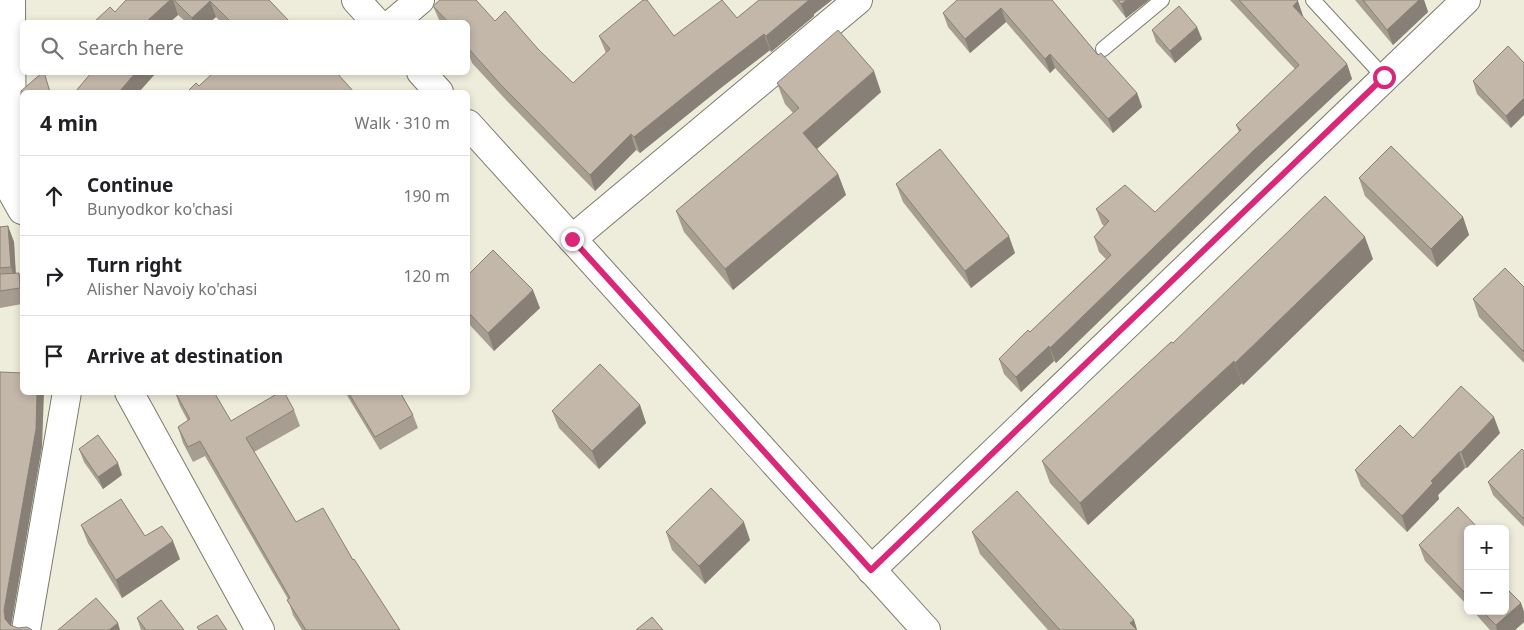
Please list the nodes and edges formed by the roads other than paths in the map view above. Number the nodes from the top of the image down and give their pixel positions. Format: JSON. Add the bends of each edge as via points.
{"nodes":[{"id":1,"x":11,"y":0,"type":"edge"},
{"id":2,"x":356,"y":0,"type":"edge"},
{"id":3,"x":420,"y":0,"type":"edge"},
{"id":4,"x":858,"y":0,"type":"edge"},
{"id":5,"x":1162,"y":0,"type":"edge"},
{"id":6,"x":1313,"y":0,"type":"edge"},
{"id":7,"x":1466,"y":0,"type":"edge"},
{"id":8,"x":374,"y":20,"type":"edge"},
{"id":9,"x":396,"y":20,"type":"edge"},
{"id":10,"x":1103,"y":49,"type":"dead end"},
{"id":11,"x":424,"y":75,"type":"edge"},
{"id":12,"x":1384,"y":77,"type":"junction"},
{"id":13,"x":437,"y":90,"type":"edge"},
{"id":14,"x":470,"y":126,"type":"edge"},
{"id":15,"x":20,"y":206,"type":"edge"},
{"id":16,"x":572,"y":239,"type":"junction"},
{"id":17,"x":66,"y":395,"type":"edge"},
{"id":18,"x":131,"y":395,"type":"edge"},
{"id":19,"x":871,"y":570,"type":"junction"},
{"id":20,"x":26,"y":630,"type":"edge"},
{"id":21,"x":260,"y":630,"type":"edge"},
{"id":22,"x":926,"y":630,"type":"edge"}],
"edges":[{"from":1,"to":15,"type":"street","via":[[12,192]]},
{"from":2,"to":8,"type":"street"},
{"from":3,"to":9,"type":"street"},
{"from":4,"to":16,"type":"street"},
{"from":5,"to":10,"type":"lane"},
{"from":6,"to":12,"type":"lane"},
{"from":7,"to":12,"type":"street"},
{"from":11,"to":13,"type":"street"},
{"from":12,"to":19,"type":"street"},
{"from":14,"to":16,"type":"street"},
{"from":16,"to":19,"type":"street"},
{"from":17,"to":20,"type":"street"},
{"from":18,"to":21,"type":"street"},
{"from":19,"to":22,"type":"street"}]}
